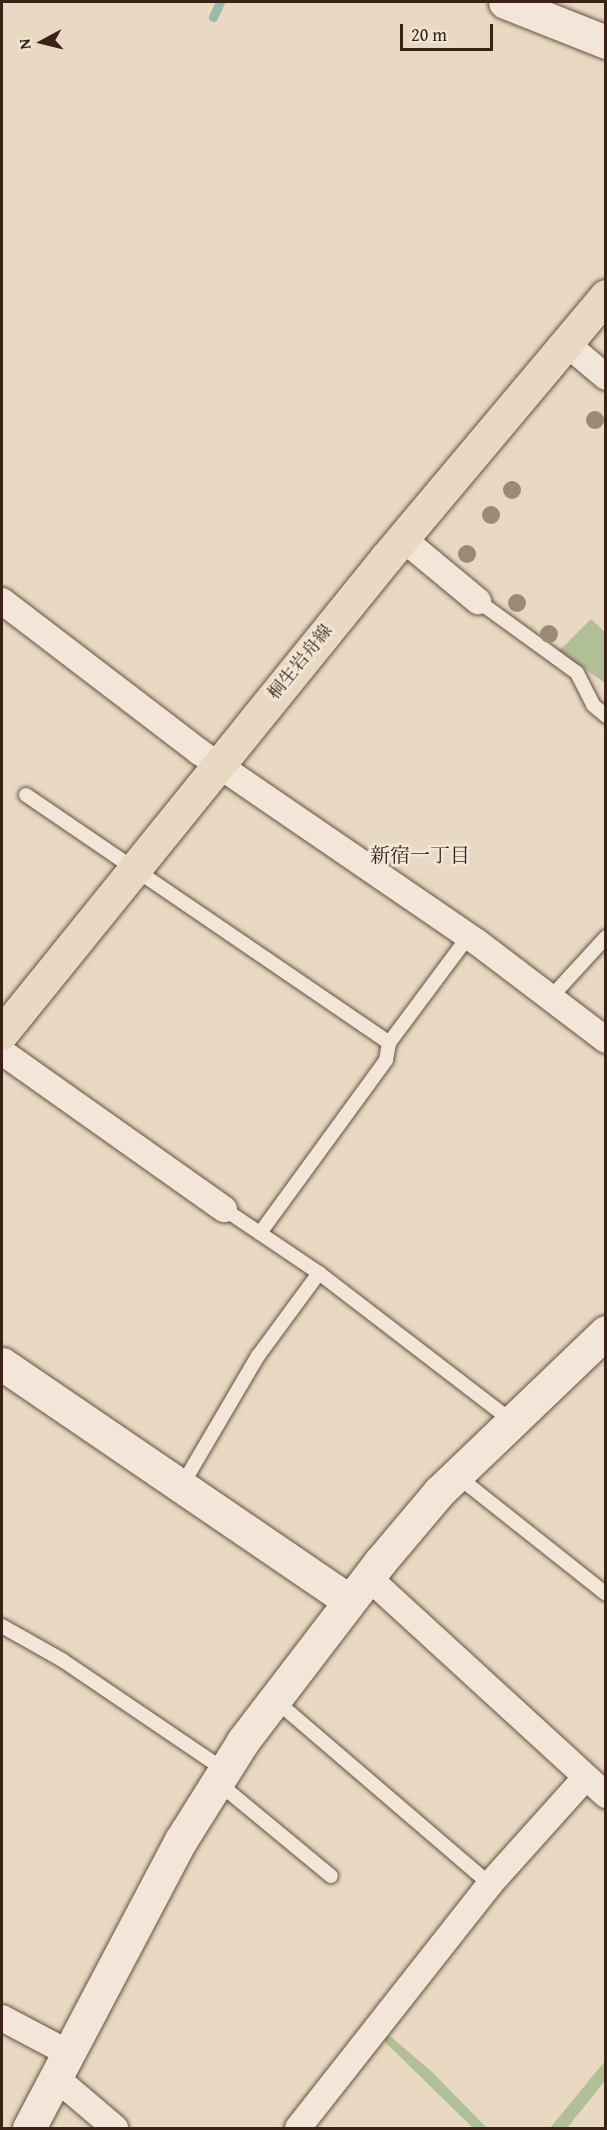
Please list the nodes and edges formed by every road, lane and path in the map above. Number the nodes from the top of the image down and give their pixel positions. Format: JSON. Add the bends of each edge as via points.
{"nodes":[{"id":1,"x":505,"y":2,"type":"edge"},
{"id":2,"x":606,"y":42,"type":"edge"},
{"id":3,"x":606,"y":296,"type":"edge"},
{"id":4,"x":567,"y":344,"type":"junction"},
{"id":5,"x":606,"y":377,"type":"edge"},
{"id":6,"x":402,"y":538,"type":"junction"},
{"id":7,"x":2,"y":601,"type":"edge"},
{"id":8,"x":478,"y":601,"type":"joint"},
{"id":9,"x":606,"y":716,"type":"edge"},
{"id":10,"x":216,"y":765,"type":"junction"},
{"id":11,"x":26,"y":795,"type":"dead end"},
{"id":12,"x":132,"y":870,"type":"junction"},
{"id":13,"x":468,"y":937,"type":"junction"},
{"id":14,"x":606,"y":937,"type":"edge"},
{"id":15,"x":552,"y":996,"type":"junction"},
{"id":16,"x":2,"y":1033,"type":"edge"},
{"id":17,"x":606,"y":1040,"type":"edge"},
{"id":18,"x":389,"y":1043,"type":"junction"},
{"id":19,"x":2,"y":1052,"type":"edge"},
{"id":20,"x":224,"y":1209,"type":"joint"},
{"id":21,"x":260,"y":1233,"type":"junction"},
{"id":22,"x":318,"y":1273,"type":"junction"},
{"id":23,"x":606,"y":1332,"type":"edge"},
{"id":24,"x":2,"y":1364,"type":"edge"},
{"id":25,"x":512,"y":1421,"type":"junction"},
{"id":26,"x":456,"y":1475,"type":"junction"},
{"id":27,"x":181,"y":1487,"type":"junction"},
{"id":28,"x":359,"y":1589,"type":"junction"},
{"id":29,"x":606,"y":1594,"type":"edge"},
{"id":30,"x":2,"y":1626,"type":"edge"},
{"id":31,"x":275,"y":1700,"type":"junction"},
{"id":32,"x":220,"y":1775,"type":"junction"},
{"id":33,"x":585,"y":1778,"type":"junction"},
{"id":34,"x":606,"y":1795,"type":"edge"},
{"id":35,"x":331,"y":1876,"type":"dead end"},
{"id":36,"x":490,"y":1884,"type":"junction"},
{"id":37,"x":2,"y":2018,"type":"edge"},
{"id":38,"x":62,"y":2065,"type":"junction"},
{"id":39,"x":29,"y":2128,"type":"edge"},
{"id":40,"x":115,"y":2128,"type":"edge"},
{"id":41,"x":298,"y":2128,"type":"edge"}],
"edges":[{"from":1,"to":2,"type":"street"},
{"from":3,"to":4,"type":"main road","name":"桐生岩舟線"},
{"from":4,"to":5,"type":"street"},
{"from":4,"to":6,"type":"main road","name":"桐生岩舟線"},
{"from":6,"to":8,"type":"street"},
{"from":6,"to":10,"type":"main road","name":"桐生岩舟線"},
{"from":7,"to":10,"type":"street"},
{"from":8,"to":9,"type":"lane","via":[[577,674],[593,705]]},
{"from":10,"to":12,"type":"main road","name":"桐生岩舟線"},
{"from":10,"to":13,"type":"street"},
{"from":11,"to":12,"type":"lane"},
{"from":12,"to":16,"type":"main road","name":"桐生岩舟線"},
{"from":12,"to":18,"type":"lane"},
{"from":13,"to":15,"type":"street"},
{"from":13,"to":18,"type":"lane"},
{"from":14,"to":15,"type":"lane"},
{"from":15,"to":17,"type":"street"},
{"from":18,"to":21,"type":"lane","via":[[386,1060]]},
{"from":19,"to":20,"type":"street"},
{"from":20,"to":21,"type":"lane"},
{"from":21,"to":22,"type":"lane"},
{"from":22,"to":25,"type":"lane","via":[[498,1406]]},
{"from":22,"to":27,"type":"lane","via":[[258,1356]]},
{"from":23,"to":25,"type":"street"},
{"from":24,"to":27,"type":"street"},
{"from":25,"to":26,"type":"street"},
{"from":26,"to":28,"type":"street"},
{"from":26,"to":29,"type":"lane"},
{"from":27,"to":28,"type":"street"},
{"from":28,"to":31,"type":"street"},
{"from":28,"to":33,"type":"street"},
{"from":30,"to":32,"type":"lane","via":[[71,1666]]},
{"from":31,"to":32,"type":"street"},
{"from":31,"to":36,"type":"lane"},
{"from":32,"to":35,"type":"lane"},
{"from":32,"to":38,"type":"street"},
{"from":33,"to":34,"type":"street"},
{"from":33,"to":36,"type":"street"},
{"from":36,"to":41,"type":"street"},
{"from":37,"to":38,"type":"street"},
{"from":38,"to":39,"type":"street"},
{"from":38,"to":40,"type":"street"}]}
